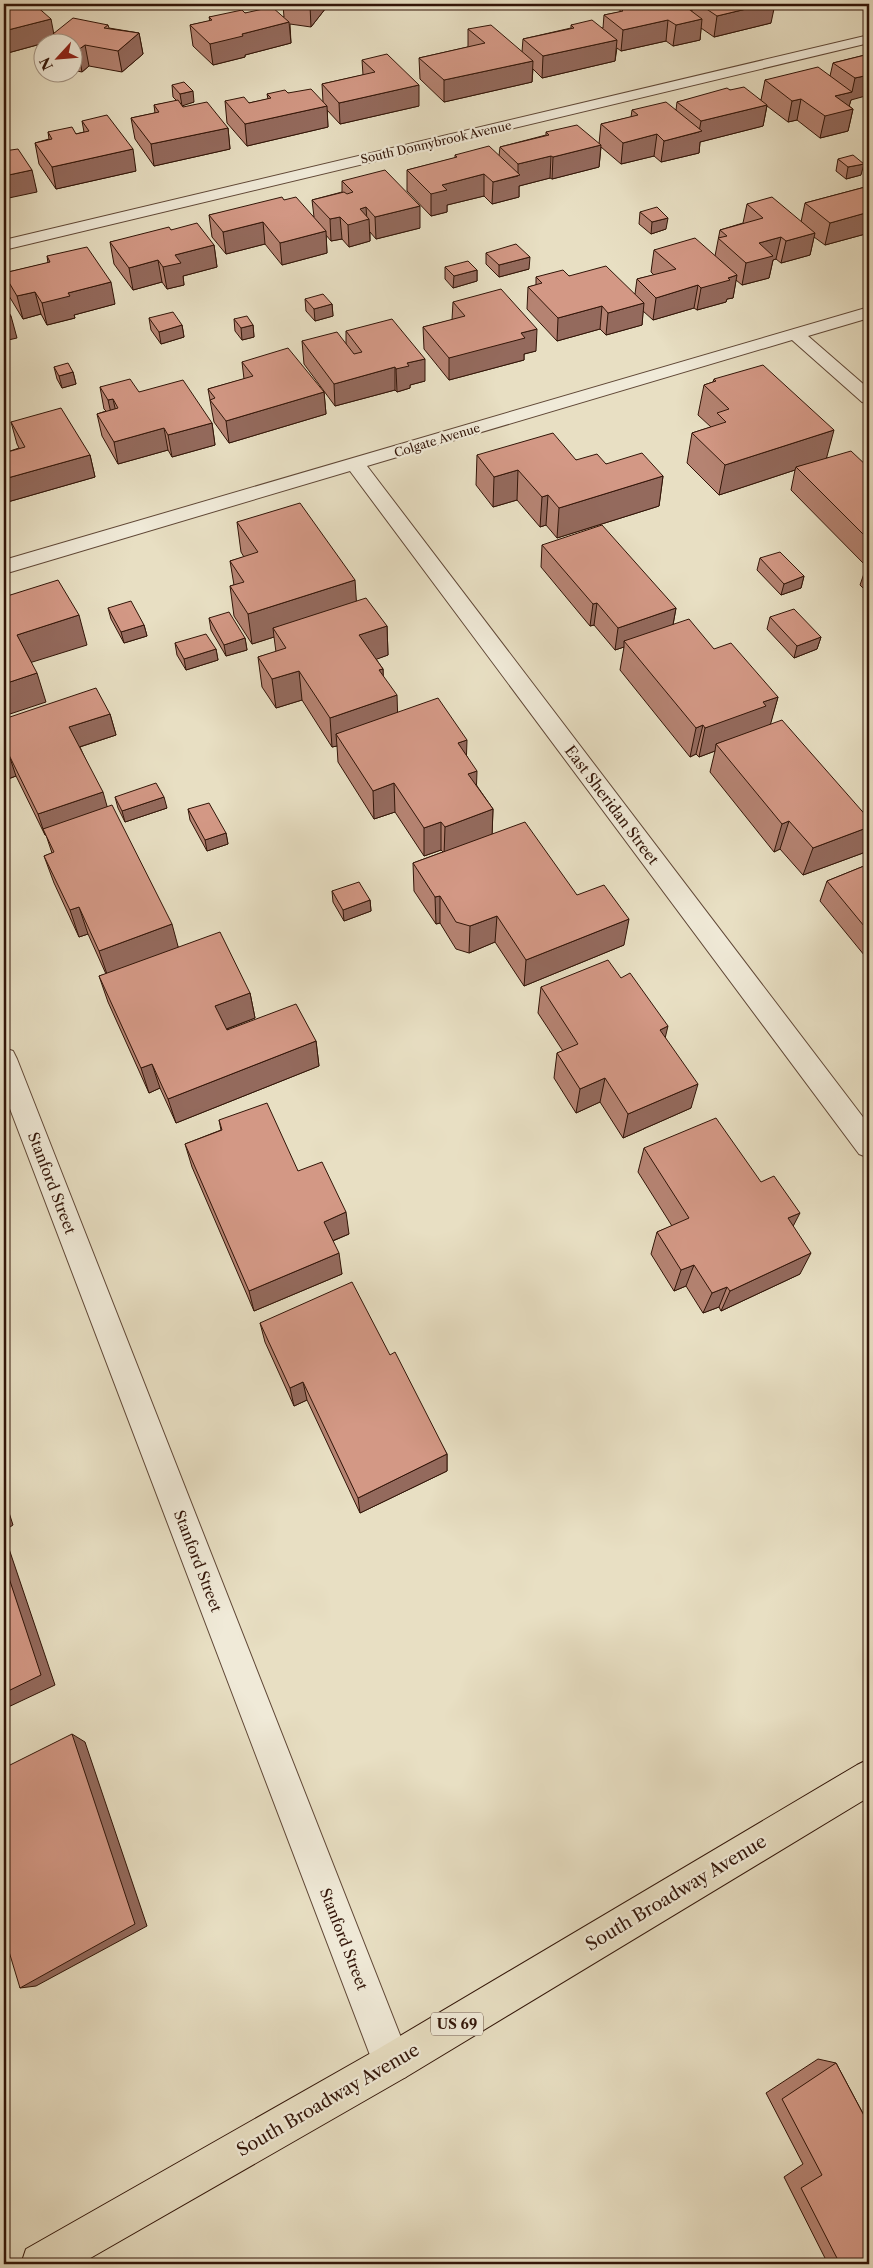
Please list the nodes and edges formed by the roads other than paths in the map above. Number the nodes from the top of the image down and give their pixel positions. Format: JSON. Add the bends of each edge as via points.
{"nodes":[{"id":1,"x":869,"y":39,"type":"edge"},
{"id":2,"x":4,"y":245,"type":"edge"},
{"id":3,"x":869,"y":312,"type":"edge"},
{"id":4,"x":796,"y":334,"type":"junction"},
{"id":5,"x":869,"y":398,"type":"edge"},
{"id":6,"x":356,"y":464,"type":"junction"},
{"id":7,"x":4,"y":567,"type":"edge"},
{"id":8,"x":4,"y":1059,"type":"edge"},
{"id":9,"x":869,"y":1146,"type":"edge"},
{"id":10,"x":869,"y":1777,"type":"edge"},
{"id":11,"x":392,"y":2063,"type":"junction"},
{"id":12,"x":41,"y":2264,"type":"edge"}],
"edges":[{"from":1,"to":2,"type":"street","name":"South Donnybrook Avenue"},
{"from":3,"to":4,"type":"street","name":"Colgate Avenue"},
{"from":4,"to":5,"type":"street"},
{"from":4,"to":6,"type":"street","name":"Colgate Avenue"},
{"from":6,"to":7,"type":"street","name":"Colgate Avenue"},
{"from":6,"to":9,"type":"street","name":"East Sheridan Street"},
{"from":8,"to":11,"type":"street","name":"Stanford Street"},
{"from":10,"to":11,"type":"main road","name":"South Broadway Avenue","number":"US 69"},
{"from":11,"to":12,"type":"main road","name":"South Broadway Avenue","number":"US 69"}]}
